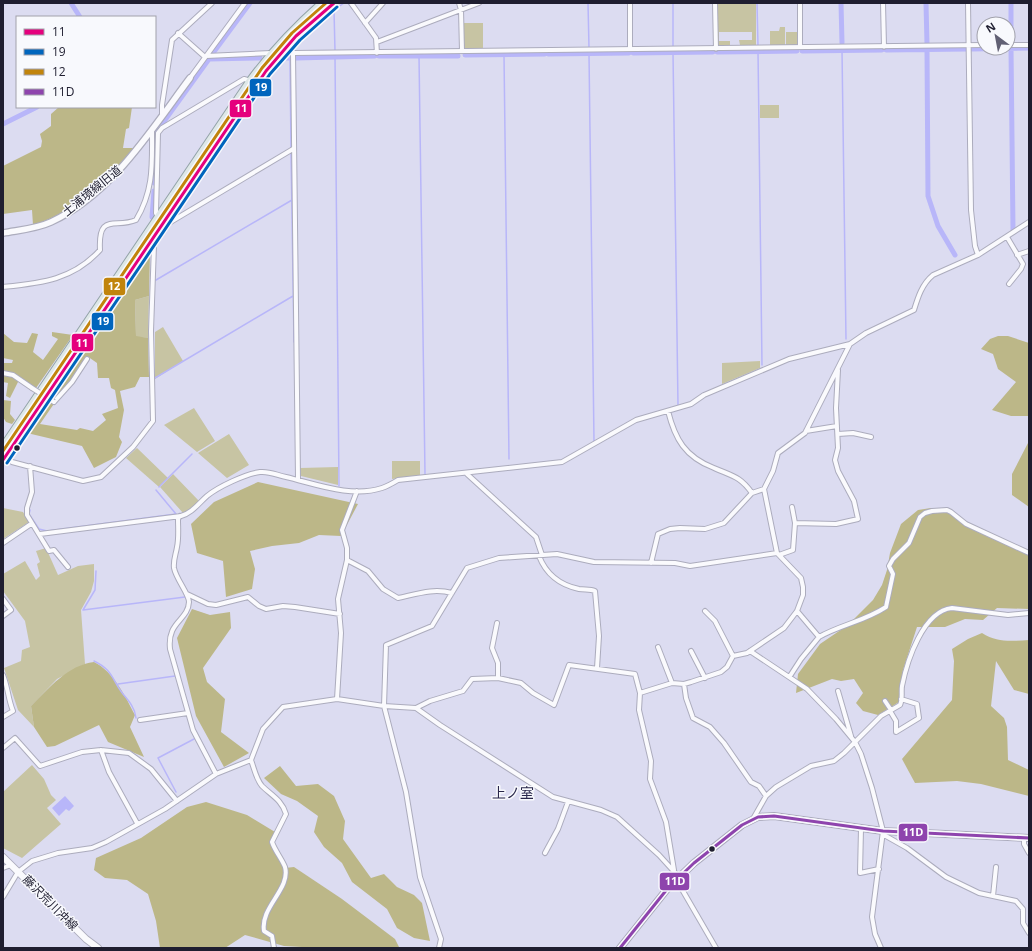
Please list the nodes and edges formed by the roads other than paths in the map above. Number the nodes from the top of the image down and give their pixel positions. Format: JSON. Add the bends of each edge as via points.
{"nodes":[{"id":1,"x":212,"y":3,"type":"edge"},
{"id":2,"x":245,"y":3,"type":"edge"},
{"id":3,"x":322,"y":3,"type":"edge"},
{"id":4,"x":334,"y":3,"type":"edge"},
{"id":5,"x":351,"y":3,"type":"edge"},
{"id":6,"x":383,"y":3,"type":"edge"},
{"id":7,"x":459,"y":3,"type":"edge"},
{"id":8,"x":479,"y":3,"type":"edge"},
{"id":9,"x":630,"y":3,"type":"edge"},
{"id":10,"x":715,"y":3,"type":"edge"},
{"id":11,"x":800,"y":3,"type":"edge"},
{"id":12,"x":884,"y":3,"type":"edge"},
{"id":13,"x":968,"y":3,"type":"edge"},
{"id":14,"x":461,"y":10,"type":"junction"},
{"id":15,"x":365,"y":23,"type":"junction"},
{"id":16,"x":178,"y":33,"type":"junction"},
{"id":17,"x":377,"y":42,"type":"junction"},
{"id":18,"x":283,"y":45,"type":"junction"},
{"id":19,"x":1016,"y":45,"type":"edge"},
{"id":20,"x":1029,"y":45,"type":"edge"},
{"id":21,"x":968,"y":46,"type":"junction"},
{"id":22,"x":976,"y":46,"type":"edge"},
{"id":23,"x":800,"y":47,"type":"junction"},
{"id":24,"x":884,"y":47,"type":"junction"},
{"id":25,"x":716,"y":48,"type":"junction"},
{"id":26,"x":630,"y":50,"type":"junction"},
{"id":27,"x":462,"y":52,"type":"junction"},
{"id":28,"x":271,"y":53,"type":"junction"},
{"id":29,"x":293,"y":53,"type":"junction"},
{"id":30,"x":377,"y":53,"type":"junction"},
{"id":31,"x":206,"y":56,"type":"junction"},
{"id":32,"x":190,"y":78,"type":"joint"},
{"id":33,"x":253,"y":83,"type":"junction"},
{"id":34,"x":162,"y":115,"type":"junction"},
{"id":35,"x":152,"y":129,"type":"junction"},
{"id":36,"x":292,"y":150,"type":"junction"},
{"id":37,"x":150,"y":187,"type":"junction"},
{"id":38,"x":157,"y":187,"type":"junction"},
{"id":39,"x":164,"y":220,"type":"junction"},
{"id":40,"x":1029,"y":222,"type":"edge"},
{"id":41,"x":3,"y":233,"type":"edge"},
{"id":42,"x":1007,"y":237,"type":"junction"},
{"id":43,"x":150,"y":241,"type":"junction"},
{"id":44,"x":1029,"y":251,"type":"edge"},
{"id":45,"x":978,"y":255,"type":"junction"},
{"id":46,"x":1017,"y":255,"type":"junction"},
{"id":47,"x":1008,"y":284,"type":"dead end"},
{"id":48,"x":3,"y":287,"type":"edge"},
{"id":49,"x":850,"y":344,"type":"junction"},
{"id":50,"x":87,"y":359,"type":"dead end"},
{"id":51,"x":838,"y":368,"type":"junction"},
{"id":52,"x":3,"y":373,"type":"edge"},
{"id":53,"x":668,"y":411,"type":"junction"},
{"id":54,"x":837,"y":426,"type":"junction"},
{"id":55,"x":806,"y":431,"type":"junction"},
{"id":56,"x":838,"y":434,"type":"junction"},
{"id":57,"x":16,"y":435,"type":"junction"},
{"id":58,"x":871,"y":437,"type":"dead end"},
{"id":59,"x":3,"y":447,"type":"edge"},
{"id":60,"x":3,"y":460,"type":"edge"},
{"id":61,"x":12,"y":462,"type":"dead end"},
{"id":62,"x":30,"y":466,"type":"junction"},
{"id":63,"x":467,"y":474,"type":"junction"},
{"id":64,"x":298,"y":479,"type":"junction"},
{"id":65,"x":764,"y":489,"type":"junction"},
{"id":66,"x":358,"y":491,"type":"junction"},
{"id":67,"x":752,"y":493,"type":"junction"},
{"id":68,"x":792,"y":507,"type":"dead end"},
{"id":69,"x":181,"y":516,"type":"junction"},
{"id":70,"x":794,"y":523,"type":"junction"},
{"id":71,"x":31,"y":524,"type":"junction"},
{"id":72,"x":40,"y":534,"type":"junction"},
{"id":73,"x":3,"y":543,"type":"edge"},
{"id":74,"x":1029,"y":552,"type":"edge"},
{"id":75,"x":778,"y":554,"type":"junction"},
{"id":76,"x":540,"y":556,"type":"junction"},
{"id":77,"x":347,"y":560,"type":"junction"},
{"id":78,"x":651,"y":563,"type":"junction"},
{"id":79,"x":68,"y":567,"type":"dead end"},
{"id":80,"x":452,"y":593,"type":"junction"},
{"id":81,"x":187,"y":594,"type":"junction"},
{"id":82,"x":3,"y":599,"type":"edge"},
{"id":83,"x":706,"y":611,"type":"dead end"},
{"id":84,"x":797,"y":611,"type":"junction"},
{"id":85,"x":1029,"y":613,"type":"edge"},
{"id":86,"x":340,"y":614,"type":"junction"},
{"id":87,"x":3,"y":616,"type":"edge"},
{"id":88,"x":497,"y":623,"type":"dead end"},
{"id":89,"x":819,"y":637,"type":"junction"},
{"id":90,"x":658,"y":647,"type":"dead end"},
{"id":91,"x":691,"y":651,"type":"dead end"},
{"id":92,"x":750,"y":651,"type":"junction"},
{"id":93,"x":733,"y":656,"type":"junction"},
{"id":94,"x":597,"y":668,"type":"junction"},
{"id":95,"x":3,"y":675,"type":"edge"},
{"id":96,"x":790,"y":676,"type":"junction"},
{"id":97,"x":498,"y":678,"type":"junction"},
{"id":98,"x":705,"y":678,"type":"junction"},
{"id":99,"x":672,"y":683,"type":"junction"},
{"id":100,"x":684,"y":684,"type":"junction"},
{"id":101,"x":838,"y":691,"type":"dead end"},
{"id":102,"x":640,"y":693,"type":"junction"},
{"id":103,"x":337,"y":699,"type":"junction"},
{"id":104,"x":902,"y":699,"type":"junction"},
{"id":105,"x":886,"y":701,"type":"dead end"},
{"id":106,"x":384,"y":706,"type":"junction"},
{"id":107,"x":416,"y":708,"type":"junction"},
{"id":108,"x":890,"y":710,"type":"junction"},
{"id":109,"x":188,"y":714,"type":"junction"},
{"id":110,"x":3,"y":717,"type":"edge"},
{"id":111,"x":140,"y":720,"type":"dead end"},
{"id":112,"x":853,"y":740,"type":"junction"},
{"id":113,"x":3,"y":748,"type":"edge"},
{"id":114,"x":101,"y":750,"type":"junction"},
{"id":115,"x":252,"y":760,"type":"junction"},
{"id":116,"x":216,"y":774,"type":"junction"},
{"id":117,"x":766,"y":796,"type":"junction"},
{"id":118,"x":177,"y":801,"type":"junction"},
{"id":119,"x":568,"y":802,"type":"junction"},
{"id":120,"x":753,"y":819,"type":"junction"},
{"id":121,"x":137,"y":823,"type":"junction"},
{"id":122,"x":861,"y":829,"type":"junction"},
{"id":123,"x":883,"y":833,"type":"junction"},
{"id":124,"x":1026,"y":838,"type":"edge"},
{"id":125,"x":546,"y":853,"type":"dead end"},
{"id":126,"x":1029,"y":853,"type":"edge"},
{"id":127,"x":3,"y":857,"type":"edge"},
{"id":128,"x":11,"y":865,"type":"junction"},
{"id":129,"x":996,"y":866,"type":"dead end"},
{"id":130,"x":3,"y":868,"type":"edge"},
{"id":131,"x":879,"y":869,"type":"junction"},
{"id":132,"x":674,"y":870,"type":"junction"},
{"id":133,"x":18,"y":872,"type":"junction"},
{"id":134,"x":678,"y":878,"type":"junction"},
{"id":135,"x":993,"y":896,"type":"junction"},
{"id":136,"x":3,"y":897,"type":"edge"},
{"id":137,"x":1029,"y":933,"type":"edge"},
{"id":138,"x":98,"y":948,"type":"edge"},
{"id":139,"x":274,"y":948,"type":"edge"},
{"id":140,"x":440,"y":948,"type":"edge"},
{"id":141,"x":620,"y":948,"type":"edge"},
{"id":142,"x":716,"y":948,"type":"edge"},
{"id":143,"x":881,"y":948,"type":"edge"}],
"edges":[{"from":1,"to":16,"type":"street"},
{"from":2,"to":31,"type":"street","name":"土浦境線旧道"},
{"from":3,"to":18,"type":"main road"},
{"from":4,"to":18,"type":"main road"},
{"from":5,"to":15,"type":"street"},
{"from":6,"to":15,"type":"street"},
{"from":7,"to":14,"type":"street"},
{"from":8,"to":14,"type":"street"},
{"from":9,"to":26,"type":"street"},
{"from":10,"to":25,"type":"street"},
{"from":11,"to":23,"type":"street"},
{"from":12,"to":24,"type":"street"},
{"from":13,"to":21,"type":"street"},
{"from":14,"to":17,"type":"street"},
{"from":14,"to":27,"type":"street"},
{"from":15,"to":17,"type":"street"},
{"from":16,"to":31,"type":"street"},
{"from":16,"to":34,"type":"street","via":[[172,40]]},
{"from":17,"to":30,"type":"street"},
{"from":18,"to":28,"type":"main road"},
{"from":18,"to":29,"type":"street"},
{"from":18,"to":33,"type":"main road"},
{"from":19,"to":20,"type":"street"},
{"from":21,"to":22,"type":"street"},
{"from":21,"to":24,"type":"street"},
{"from":21,"to":45,"type":"street","via":[[971,210]]},
{"from":23,"to":24,"type":"street"},
{"from":23,"to":25,"type":"street"},
{"from":25,"to":26,"type":"street"},
{"from":26,"to":27,"type":"street"},
{"from":27,"to":30,"type":"street"},
{"from":28,"to":31,"type":"street"},
{"from":28,"to":33,"type":"main road"},
{"from":29,"to":30,"type":"street"},
{"from":29,"to":36,"type":"street"},
{"from":31,"to":32,"type":"street","name":"土浦境線旧道"},
{"from":32,"to":34,"type":"street","name":"土浦境線旧道"},
{"from":33,"to":38,"type":"street","via":[[244,79],[162,128],[158,133]]},
{"from":33,"to":39,"type":"main road"},
{"from":34,"to":35,"type":"street","name":"土浦境線旧道"},
{"from":35,"to":37,"type":"street"},
{"from":35,"to":41,"type":"street","name":"土浦境線旧道","via":[[127,163],[76,206],[41,226]]},
{"from":36,"to":39,"type":"street"},
{"from":36,"to":64,"type":"street"},
{"from":37,"to":38,"type":"street"},
{"from":37,"to":48,"type":"street","via":[[144,207],[136,220],[111,222],[107,225],[99,235],[100,250],[79,269],[50,280]]},
{"from":38,"to":39,"type":"street","via":[[156,213]]},
{"from":39,"to":43,"type":"main road"},
{"from":39,"to":43,"type":"street"},
{"from":40,"to":42,"type":"street"},
{"from":42,"to":45,"type":"street"},
{"from":42,"to":46,"type":"street"},
{"from":43,"to":57,"type":"main road"},
{"from":43,"to":62,"type":"street","via":[[153,421],[133,447],[101,477],[83,481]]},
{"from":44,"to":46,"type":"street"},
{"from":45,"to":49,"type":"street","via":[[933,275],[921,289],[914,310],[866,333]]},
{"from":46,"to":47,"type":"street","via":[[1023,264],[1022,269]]},
{"from":49,"to":51,"type":"street"},
{"from":49,"to":53,"type":"street","via":[[789,359],[704,395],[691,404]]},
{"from":50,"to":52,"type":"street","bridge":true,"via":[[72,382],[54,402],[13,375]]},
{"from":51,"to":54,"type":"street"},
{"from":51,"to":55,"type":"street"},
{"from":53,"to":63,"type":"street","via":[[636,420],[562,462]]},
{"from":53,"to":67,"type":"street","via":[[673,431],[684,448],[702,462],[735,476],[744,482]]},
{"from":54,"to":55,"type":"street"},
{"from":54,"to":56,"type":"street"},
{"from":55,"to":65,"type":"street","via":[[778,453]]},
{"from":56,"to":58,"type":"street","via":[[854,433]]},
{"from":56,"to":70,"type":"street","via":[[838,471],[854,501],[858,519],[836,524]]},
{"from":57,"to":59,"type":"main road"},
{"from":57,"to":60,"type":"main road"},
{"from":61,"to":62,"type":"street"},
{"from":62,"to":71,"type":"street","via":[[32,492],[27,515]]},
{"from":63,"to":66,"type":"street","via":[[398,480],[382,488]]},
{"from":63,"to":76,"type":"street","via":[[536,536]]},
{"from":64,"to":66,"type":"street","via":[[336,489]]},
{"from":64,"to":69,"type":"street","via":[[272,472],[249,475],[208,495],[189,514]]},
{"from":65,"to":67,"type":"street"},
{"from":65,"to":75,"type":"street"},
{"from":66,"to":77,"type":"street","via":[[342,530]]},
{"from":67,"to":78,"type":"street","via":[[724,523],[705,528],[675,528],[658,534]]},
{"from":68,"to":70,"type":"street"},
{"from":69,"to":72,"type":"street"},
{"from":69,"to":81,"type":"street","via":[[178,519],[174,568],[180,585]]},
{"from":70,"to":75,"type":"street","via":[[793,550]]},
{"from":71,"to":72,"type":"street"},
{"from":71,"to":73,"type":"street"},
{"from":72,"to":79,"type":"street","via":[[49,551],[54,550]]},
{"from":74,"to":89,"type":"street","via":[[966,524],[947,510],[925,513],[918,521],[909,543],[893,559],[890,566],[893,574],[886,607]]},
{"from":75,"to":78,"type":"street","via":[[690,566]]},
{"from":75,"to":84,"type":"street","via":[[801,578],[803,595]]},
{"from":76,"to":78,"type":"street","via":[[557,554],[594,562]]},
{"from":76,"to":80,"type":"street","via":[[499,558],[467,568]]},
{"from":76,"to":94,"type":"street","via":[[547,572],[559,581],[580,589],[595,591],[599,636]]},
{"from":77,"to":80,"type":"street","via":[[368,571],[383,589],[398,598],[428,591]]},
{"from":77,"to":86,"type":"street","via":[[338,599]]},
{"from":80,"to":106,"type":"street","via":[[432,626],[386,645]]},
{"from":81,"to":86,"type":"street","via":[[208,604],[216,605],[248,597],[266,609],[295,606]]},
{"from":81,"to":109,"type":"street","via":[[189,602],[186,610],[172,629],[169,638]]},
{"from":82,"to":87,"type":"street","via":[[11,610]]},
{"from":83,"to":93,"type":"street","via":[[715,622]]},
{"from":84,"to":89,"type":"street"},
{"from":84,"to":92,"type":"street","via":[[784,628]]},
{"from":85,"to":104,"type":"street","via":[[1008,615],[952,608],[936,614],[925,626],[906,669],[901,689]]},
{"from":86,"to":103,"type":"street"},
{"from":88,"to":97,"type":"street","via":[[492,648],[498,663]]},
{"from":89,"to":96,"type":"street"},
{"from":90,"to":99,"type":"street"},
{"from":91,"to":98,"type":"street"},
{"from":92,"to":93,"type":"street"},
{"from":92,"to":96,"type":"street"},
{"from":93,"to":98,"type":"street","via":[[721,672]]},
{"from":94,"to":97,"type":"street","via":[[569,664],[554,705],[521,683]]},
{"from":94,"to":102,"type":"street","via":[[635,674]]},
{"from":95,"to":110,"type":"street","via":[[13,711]]},
{"from":96,"to":112,"type":"street","via":[[807,689]]},
{"from":97,"to":107,"type":"street","via":[[472,679],[463,691]]},
{"from":98,"to":100,"type":"street"},
{"from":99,"to":100,"type":"street"},
{"from":99,"to":102,"type":"street"},
{"from":100,"to":117,"type":"street","via":[[693,718],[710,727],[751,782]]},
{"from":101,"to":112,"type":"street"},
{"from":102,"to":132,"type":"street","via":[[639,710],[652,760],[650,779],[666,822]]},
{"from":103,"to":106,"type":"street"},
{"from":103,"to":115,"type":"street","via":[[282,707],[263,729]]},
{"from":104,"to":108,"type":"street","via":[[900,704]]},
{"from":104,"to":108,"type":"street","via":[[917,704],[919,718],[896,732],[896,721]]},
{"from":105,"to":108,"type":"street"},
{"from":106,"to":107,"type":"street"},
{"from":106,"to":140,"type":"street","via":[[406,792],[420,877],[441,939]]},
{"from":107,"to":119,"type":"street","via":[[552,797]]},
{"from":108,"to":112,"type":"street"},
{"from":109,"to":111,"type":"street"},
{"from":109,"to":116,"type":"street","via":[[193,730]]},
{"from":112,"to":117,"type":"street","via":[[844,754],[834,761],[801,771]]},
{"from":112,"to":123,"type":"street","via":[[861,754],[872,788]]},
{"from":113,"to":114,"type":"street","via":[[15,738],[40,766],[82,752]]},
{"from":114,"to":118,"type":"street","via":[[129,753],[163,782]]},
{"from":114,"to":121,"type":"street","via":[[109,772]]},
{"from":115,"to":116,"type":"street"},
{"from":115,"to":139,"type":"street","via":[[261,785],[284,807],[286,814],[272,842],[285,868],[285,876],[262,923],[264,931],[272,936]]},
{"from":116,"to":118,"type":"street"},
{"from":117,"to":120,"type":"street"},
{"from":118,"to":121,"type":"street"},
{"from":119,"to":125,"type":"street"},
{"from":119,"to":132,"type":"street","via":[[601,810],[617,817]]},
{"from":120,"to":122,"type":"main road","via":[[774,816]]},
{"from":120,"to":134,"type":"main road","via":[[731,833]]},
{"from":121,"to":133,"type":"street","via":[[92,848],[42,857]]},
{"from":122,"to":123,"type":"main road"},
{"from":122,"to":131,"type":"street","via":[[860,873]]},
{"from":123,"to":124,"type":"main road"},
{"from":123,"to":131,"type":"street"},
{"from":123,"to":135,"type":"street","via":[[946,877],[972,890]]},
{"from":124,"to":126,"type":"street","via":[[1024,844]]},
{"from":127,"to":128,"type":"main road","name":"藤沢荒川沖線"},
{"from":128,"to":130,"type":"street"},
{"from":128,"to":133,"type":"main road","name":"藤沢荒川沖線"},
{"from":129,"to":135,"type":"street"},
{"from":131,"to":143,"type":"street","via":[[872,917]]},
{"from":132,"to":134,"type":"street"},
{"from":133,"to":136,"type":"street"},
{"from":133,"to":138,"type":"main road","name":"藤沢荒川沖線"},
{"from":134,"to":141,"type":"main road"},
{"from":134,"to":142,"type":"street"},
{"from":135,"to":137,"type":"street","via":[[1016,902],[1021,906],[1023,924]]}]}
